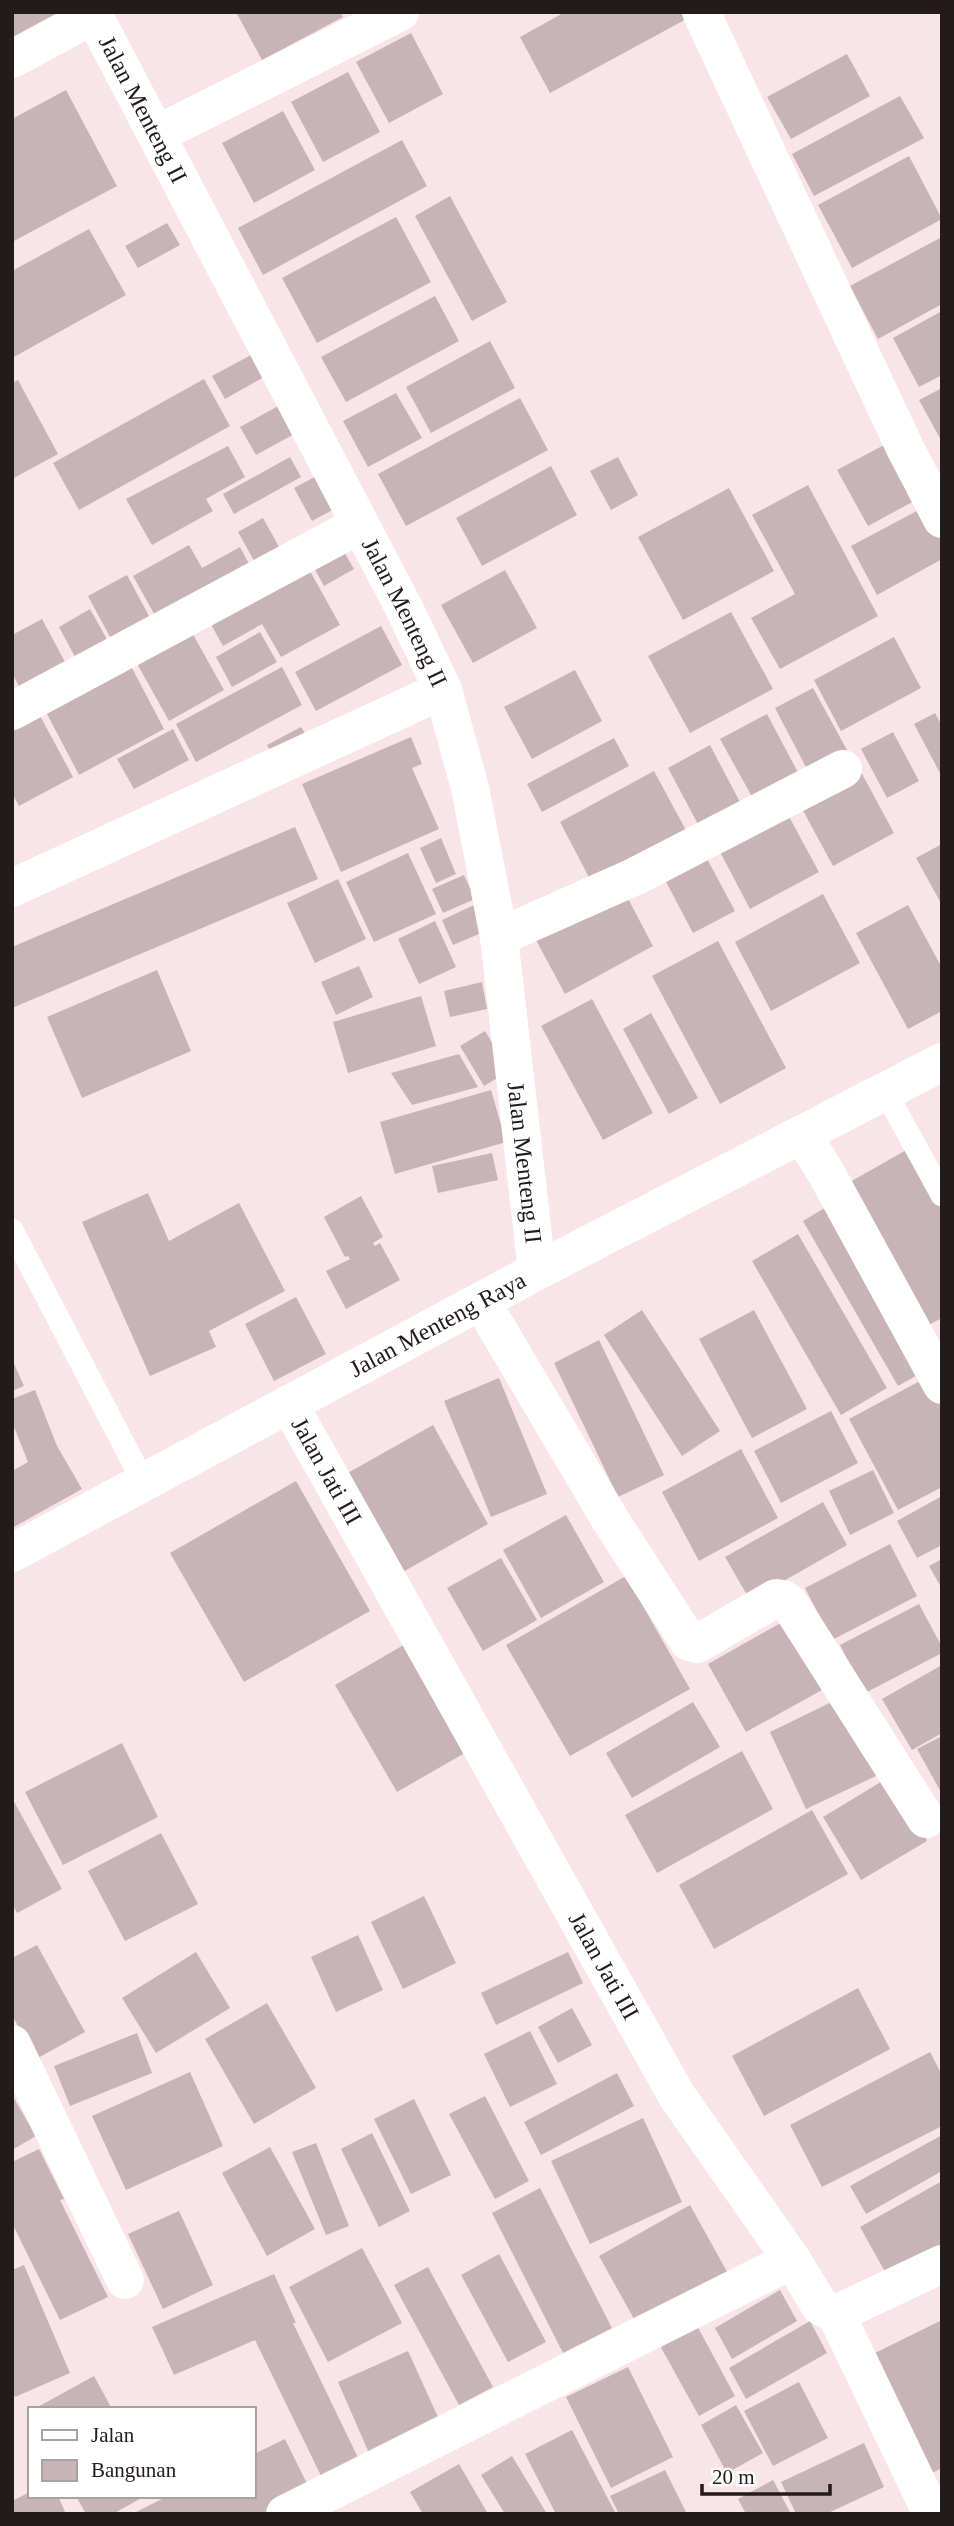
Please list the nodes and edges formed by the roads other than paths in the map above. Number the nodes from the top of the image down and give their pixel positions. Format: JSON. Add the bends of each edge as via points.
{"nodes":[{"id":1,"x":400,"y":12,"type":"edge"},
{"id":2,"x":701,"y":12,"type":"edge"},
{"id":3,"x":93,"y":14,"type":"edge"},
{"id":4,"x":12,"y":60,"type":"edge"},
{"id":5,"x":158,"y":134,"type":"junction"},
{"id":6,"x":942,"y":519,"type":"edge"},
{"id":7,"x":359,"y":525,"type":"junction"},
{"id":8,"x":443,"y":690,"type":"junction"},
{"id":9,"x":12,"y":711,"type":"edge"},
{"id":10,"x":844,"y":769,"type":"dead end"},
{"id":11,"x":12,"y":888,"type":"edge"},
{"id":12,"x":499,"y":937,"type":"junction"},
{"id":13,"x":942,"y":1062,"type":"edge"},
{"id":14,"x":885,"y":1091,"type":"junction"},
{"id":15,"x":802,"y":1134,"type":"junction"},
{"id":16,"x":942,"y":1195,"type":"edge"},
{"id":17,"x":12,"y":1230,"type":"edge"},
{"id":18,"x":537,"y":1271,"type":"junction"},
{"id":19,"x":481,"y":1301,"type":"junction"},
{"id":20,"x":942,"y":1385,"type":"edge"},
{"id":21,"x":289,"y":1404,"type":"junction"},
{"id":22,"x":144,"y":1483,"type":"junction"},
{"id":23,"x":12,"y":1553,"type":"edge"},
{"id":24,"x":926,"y":1819,"type":"dead end"},
{"id":25,"x":12,"y":2044,"type":"edge"},
{"id":26,"x":792,"y":2260,"type":"junction"},
{"id":27,"x":942,"y":2264,"type":"edge"},
{"id":28,"x":125,"y":2280,"type":"dead end"},
{"id":29,"x":836,"y":2314,"type":"junction"},
{"id":30,"x":285,"y":2514,"type":"edge"},
{"id":31,"x":932,"y":2514,"type":"edge"}],
"edges":[{"from":1,"to":5,"type":"street"},
{"from":2,"to":6,"type":"street"},
{"from":3,"to":4,"type":"street"},
{"from":3,"to":5,"type":"street","name":"Jalan Menteng II"},
{"from":5,"to":7,"type":"street","name":"Jalan Menteng II"},
{"from":7,"to":8,"type":"street","name":"Jalan Menteng II"},
{"from":7,"to":9,"type":"street"},
{"from":8,"to":11,"type":"street"},
{"from":8,"to":12,"type":"street","name":"Jalan Menteng II","via":[[470,788]]},
{"from":10,"to":12,"type":"street","via":[[636,876]]},
{"from":12,"to":18,"type":"street","name":"Jalan Menteng II"},
{"from":13,"to":14,"type":"street","name":"Jalan Menteng Raya"},
{"from":14,"to":15,"type":"street","name":"Jalan Menteng Raya"},
{"from":14,"to":16,"type":"lane"},
{"from":15,"to":18,"type":"street","name":"Jalan Menteng Raya"},
{"from":15,"to":20,"type":"street"},
{"from":17,"to":22,"type":"lane"},
{"from":18,"to":19,"type":"street","name":"Jalan Menteng Raya"},
{"from":19,"to":21,"type":"street","name":"Jalan Menteng Raya"},
{"from":19,"to":24,"type":"street","via":[[611,1521],[689,1642],[697,1644],[776,1598],[789,1603]]},
{"from":21,"to":22,"type":"street","name":"Jalan Menteng Raya"},
{"from":21,"to":26,"type":"street","name":"Jalan Jati III","via":[[677,2096]]},
{"from":22,"to":23,"type":"street","name":"Jalan Menteng Raya"},
{"from":25,"to":28,"type":"street"},
{"from":26,"to":29,"type":"street","name":"Jalan Jati III","via":[[820,2306]]},
{"from":26,"to":30,"type":"street"},
{"from":27,"to":29,"type":"street"},
{"from":29,"to":31,"type":"street","name":"Jalan Jati III"}]}
